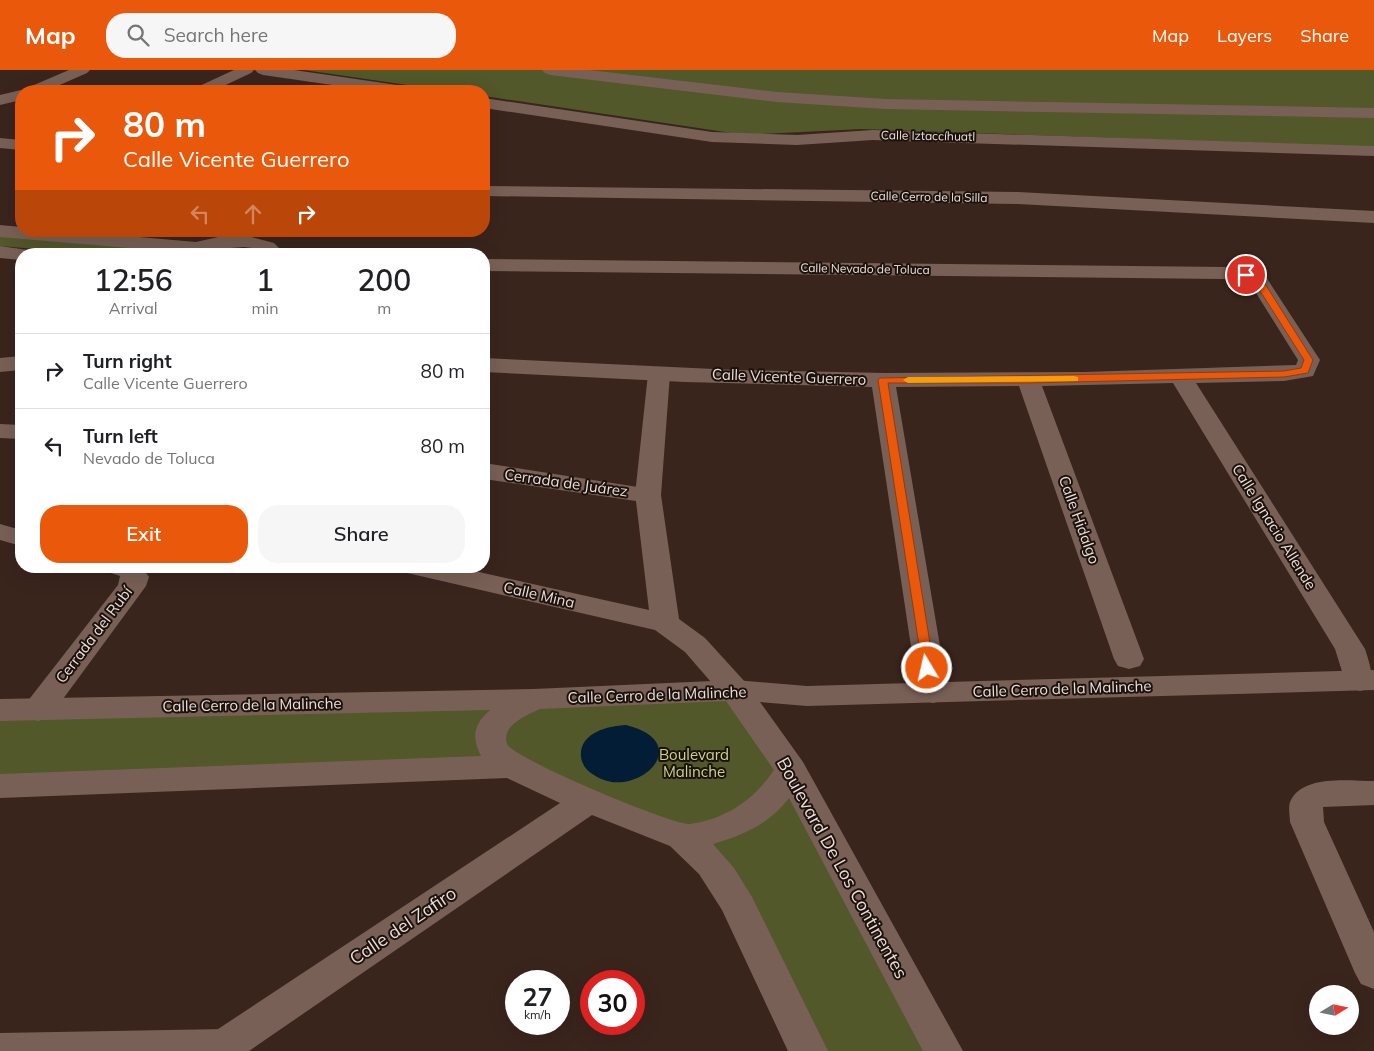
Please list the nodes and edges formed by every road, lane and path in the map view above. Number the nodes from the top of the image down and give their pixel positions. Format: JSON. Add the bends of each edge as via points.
{"nodes":[{"id":1,"x":82,"y":70,"type":"edge"},
{"id":2,"x":246,"y":70,"type":"edge"},
{"id":3,"x":263,"y":70,"type":"edge"},
{"id":4,"x":550,"y":70,"type":"edge"},
{"id":5,"x":47,"y":85,"type":"edge"},
{"id":6,"x":214,"y":85,"type":"edge"},
{"id":7,"x":364,"y":85,"type":"edge"},
{"id":8,"x":15,"y":96,"type":"edge"},
{"id":9,"x":0,"y":100,"type":"edge"},
{"id":10,"x":490,"y":104,"type":"edge"},
{"id":11,"x":1374,"y":113,"type":"edge"},
{"id":12,"x":0,"y":143,"type":"edge"},
{"id":13,"x":15,"y":144,"type":"edge"},
{"id":14,"x":1374,"y":151,"type":"edge"},
{"id":15,"x":490,"y":192,"type":"edge"},
{"id":16,"x":1374,"y":217,"type":"edge"},
{"id":17,"x":0,"y":231,"type":"edge"},
{"id":18,"x":15,"y":233,"type":"edge"},
{"id":19,"x":57,"y":237,"type":"edge"},
{"id":20,"x":260,"y":237,"type":"edge"},
{"id":21,"x":162,"y":248,"type":"edge"},
{"id":22,"x":202,"y":248,"type":"edge"},
{"id":23,"x":269,"y":248,"type":"edge"},
{"id":24,"x":0,"y":252,"type":"edge"},
{"id":25,"x":15,"y":253,"type":"edge"},
{"id":26,"x":490,"y":265,"type":"edge"},
{"id":27,"x":15,"y":363,"type":"edge"},
{"id":28,"x":0,"y":365,"type":"edge"},
{"id":29,"x":490,"y":365,"type":"edge"},
{"id":30,"x":1304,"y":371,"type":"joint"},
{"id":31,"x":659,"y":374,"type":"junction"},
{"id":32,"x":1180,"y":376,"type":"junction"},
{"id":33,"x":883,"y":380,"type":"junction"},
{"id":34,"x":1028,"y":380,"type":"junction"},
{"id":35,"x":0,"y":431,"type":"edge"},
{"id":36,"x":15,"y":432,"type":"edge"},
{"id":37,"x":490,"y":472,"type":"edge"},
{"id":38,"x":648,"y":495,"type":"junction"},
{"id":39,"x":0,"y":532,"type":"edge"},
{"id":40,"x":15,"y":536,"type":"edge"},
{"id":41,"x":132,"y":573,"type":"edge"},
{"id":42,"x":444,"y":573,"type":"edge"},
{"id":43,"x":665,"y":623,"type":"junction"},
{"id":44,"x":1129,"y":660,"type":"dead end"},
{"id":45,"x":1367,"y":681,"type":"edge"},
{"id":46,"x":735,"y":690,"type":"junction"},
{"id":47,"x":933,"y":693,"type":"junction"},
{"id":48,"x":534,"y":699,"type":"junction"},
{"id":49,"x":0,"y":710,"type":"edge"},
{"id":50,"x":38,"y":710,"type":"junction"},
{"id":51,"x":511,"y":766,"type":"junction"},
{"id":52,"x":791,"y":770,"type":"junction"},
{"id":53,"x":0,"y":786,"type":"edge"},
{"id":54,"x":1374,"y":793,"type":"edge"},
{"id":55,"x":588,"y":800,"type":"junction"},
{"id":56,"x":684,"y":838,"type":"junction"},
{"id":57,"x":1374,"y":973,"type":"edge"},
{"id":58,"x":221,"y":1049,"type":"edge"},
{"id":59,"x":0,"y":1050,"type":"edge"},
{"id":60,"x":808,"y":1051,"type":"edge"},
{"id":61,"x":943,"y":1051,"type":"edge"}],
"edges":[{"from":1,"to":5,"type":"street"},
{"from":2,"to":6,"type":"street"},
{"from":3,"to":7,"type":"street"},
{"from":4,"to":11,"type":"street","via":[[777,97],[886,104]]},
{"from":8,"to":9,"type":"street"},
{"from":10,"to":14,"type":"street","name":"Calle Iztaccíhuatl","via":[[720,138],[797,140],[882,135]]},
{"from":12,"to":13,"type":"street"},
{"from":15,"to":16,"type":"street","name":"Calle Cerro de la Silla","via":[[1018,198]]},
{"from":17,"to":18,"type":"street"},
{"from":19,"to":21,"type":"street"},
{"from":20,"to":22,"type":"street"},
{"from":20,"to":23,"type":"street"},
{"from":24,"to":25,"type":"street"},
{"from":26,"to":30,"type":"street","name":"Calle Nevado de Toluca","via":[[1246,275],[1258,281],[1309,360]]},
{"from":27,"to":28,"type":"street"},
{"from":29,"to":31,"type":"street","name":"Calle Vicente Guerrero"},
{"from":30,"to":32,"type":"street","name":"Calle Vicente Guerrero"},
{"from":31,"to":33,"type":"street","name":"Calle Vicente Guerrero"},
{"from":31,"to":38,"type":"street"},
{"from":32,"to":34,"type":"street","name":"Calle Vicente Guerrero"},
{"from":32,"to":45,"type":"street","name":"Calle Ignacio Allende"},
{"from":33,"to":34,"type":"street","name":"Calle Vicente Guerrero"},
{"from":33,"to":47,"type":"street"},
{"from":34,"to":44,"type":"street","name":"Calle Hidalgo"},
{"from":35,"to":36,"type":"street"},
{"from":37,"to":38,"type":"street","name":"Cerrada de Juárez"},
{"from":38,"to":43,"type":"street"},
{"from":39,"to":40,"type":"street"},
{"from":41,"to":50,"type":"street","name":"Cerrada del Rubí","via":[[135,577],[132,586]]},
{"from":42,"to":43,"type":"street","name":"Calle Mina"},
{"from":43,"to":46,"type":"street","name":"Boulevard De Los Continentes","via":[[695,646]]},
{"from":45,"to":47,"type":"street","name":"Calle Cerro de la Malinche"},
{"from":46,"to":47,"type":"street","name":"Calle Cerro de la Malinche","via":[[807,696]]},
{"from":46,"to":48,"type":"street","name":"Calle Cerro de la Malinche"},
{"from":46,"to":52,"type":"street","name":"Boulevard De Los Continentes"},
{"from":48,"to":50,"type":"street","name":"Calle Cerro de la Malinche"},
{"from":48,"to":51,"type":"street","via":[[502,716],[492,729],[490,743],[497,756]]},
{"from":49,"to":50,"type":"street","name":"Calle Cerro de la Malinche"},
{"from":51,"to":53,"type":"street"},
{"from":51,"to":55,"type":"street"},
{"from":52,"to":56,"type":"street","via":[[773,797],[743,821]]},
{"from":52,"to":61,"type":"street","name":"Boulevard De Los Continentes"},
{"from":54,"to":57,"type":"street","via":[[1316,794],[1306,804],[1307,822]]},
{"from":55,"to":56,"type":"street"},
{"from":55,"to":58,"type":"street","name":"Calle del Zafiro"},
{"from":56,"to":60,"type":"street","via":[[730,888]]},
{"from":58,"to":59,"type":"street"}]}
